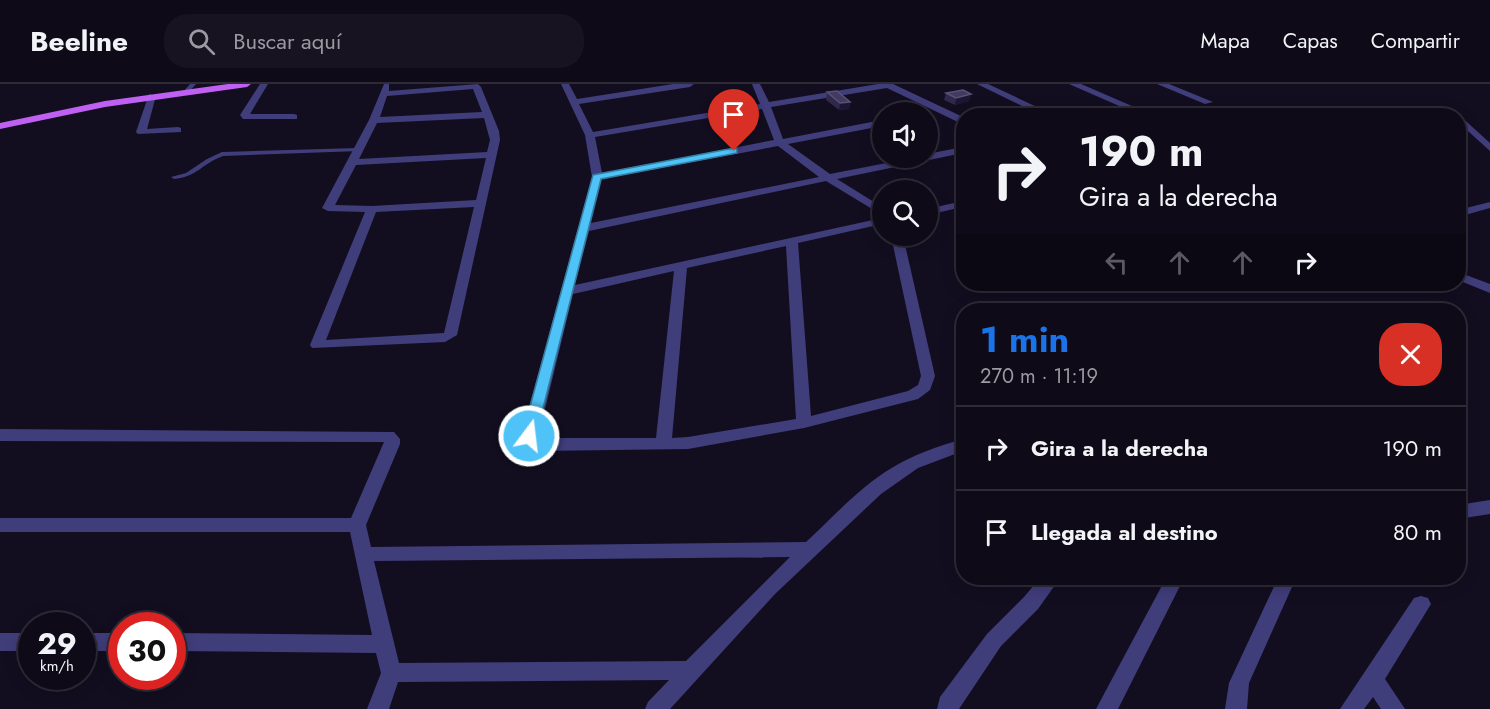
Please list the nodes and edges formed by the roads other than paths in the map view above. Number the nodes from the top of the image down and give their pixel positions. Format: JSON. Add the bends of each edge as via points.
{"nodes":[{"id":1,"x":247,"y":84,"type":"edge"},
{"id":2,"x":264,"y":84,"type":"edge"},
{"id":3,"x":565,"y":84,"type":"edge"},
{"id":4,"x":690,"y":84,"type":"edge"},
{"id":5,"x":756,"y":84,"type":"edge"},
{"id":6,"x":981,"y":84,"type":"edge"},
{"id":7,"x":1073,"y":84,"type":"edge"},
{"id":8,"x":1161,"y":84,"type":"edge"},
{"id":9,"x":887,"y":85,"type":"edge"},
{"id":10,"x":189,"y":88,"type":"edge"},
{"id":11,"x":385,"y":89,"type":"edge"},
{"id":12,"x":153,"y":96,"type":"junction"},
{"id":13,"x":576,"y":102,"type":"junction"},
{"id":14,"x":1208,"y":102,"type":"dead end"},
{"id":15,"x":1122,"y":104,"type":"junction"},
{"id":16,"x":767,"y":105,"type":"junction"},
{"id":17,"x":1034,"y":108,"type":"edge"},
{"id":18,"x":1120,"y":108,"type":"edge"},
{"id":19,"x":1132,"y":108,"type":"edge"},
{"id":20,"x":943,"y":112,"type":"junction"},
{"id":21,"x":938,"y":113,"type":"edge"},
{"id":22,"x":488,"y":115,"type":"junction"},
{"id":23,"x":294,"y":117,"type":"dead end"},
{"id":24,"x":956,"y":118,"type":"edge"},
{"id":25,"x":374,"y":120,"type":"junction"},
{"id":26,"x":872,"y":125,"type":"edge"},
{"id":27,"x":1466,"y":125,"type":"edge"},
{"id":28,"x":0,"y":126,"type":"edge"},
{"id":29,"x":178,"y":130,"type":"dead end"},
{"id":30,"x":590,"y":135,"type":"junction"},
{"id":31,"x":780,"y":142,"type":"junction"},
{"id":32,"x":1490,"y":148,"type":"edge"},
{"id":33,"x":358,"y":150,"type":"junction"},
{"id":34,"x":956,"y":151,"type":"edge"},
{"id":35,"x":491,"y":155,"type":"junction"},
{"id":36,"x":352,"y":162,"type":"junction"},
{"id":37,"x":174,"y":177,"type":"dead end"},
{"id":38,"x":597,"y":177,"type":"junction"},
{"id":39,"x":829,"y":178,"type":"junction"},
{"id":40,"x":480,"y":203,"type":"junction"},
{"id":41,"x":872,"y":206,"type":"edge"},
{"id":42,"x":956,"y":206,"type":"edge"},
{"id":43,"x":1490,"y":206,"type":"edge"},
{"id":44,"x":372,"y":209,"type":"junction"},
{"id":45,"x":938,"y":210,"type":"edge"},
{"id":46,"x":1466,"y":212,"type":"edge"},
{"id":47,"x":872,"y":224,"type":"edge"},
{"id":48,"x":585,"y":228,"type":"junction"},
{"id":49,"x":792,"y":242,"type":"junction"},
{"id":50,"x":899,"y":246,"type":"edge"},
{"id":51,"x":681,"y":266,"type":"junction"},
{"id":52,"x":1466,"y":279,"type":"edge"},
{"id":53,"x":1490,"y":289,"type":"edge"},
{"id":54,"x":567,"y":291,"type":"junction"},
{"id":55,"x":804,"y":423,"type":"junction"},
{"id":56,"x":0,"y":435,"type":"edge"},
{"id":57,"x":663,"y":444,"type":"junction"},
{"id":58,"x":956,"y":447,"type":"edge"},
{"id":59,"x":1490,"y":507,"type":"edge"},
{"id":60,"x":1466,"y":511,"type":"edge"},
{"id":61,"x":0,"y":525,"type":"edge"},
{"id":62,"x":357,"y":525,"type":"junction"},
{"id":63,"x":809,"y":549,"type":"junction"},
{"id":64,"x":363,"y":554,"type":"junction"},
{"id":65,"x":1045,"y":585,"type":"edge"},
{"id":66,"x":1171,"y":585,"type":"edge"},
{"id":67,"x":1284,"y":585,"type":"edge"},
{"id":68,"x":1422,"y":604,"type":"dead end"},
{"id":69,"x":0,"y":642,"type":"edge"},
{"id":70,"x":18,"y":642,"type":"edge"},
{"id":71,"x":186,"y":642,"type":"edge"},
{"id":72,"x":384,"y":644,"type":"junction"},
{"id":73,"x":691,"y":670,"type":"junction"},
{"id":74,"x":391,"y":673,"type":"junction"},
{"id":75,"x":1373,"y":680,"type":"junction"},
{"id":76,"x":378,"y":709,"type":"edge"},
{"id":77,"x":656,"y":709,"type":"edge"},
{"id":78,"x":948,"y":709,"type":"edge"},
{"id":79,"x":1107,"y":709,"type":"edge"},
{"id":80,"x":1236,"y":709,"type":"edge"},
{"id":81,"x":1351,"y":709,"type":"edge"},
{"id":82,"x":1394,"y":709,"type":"edge"}],
"edges":[{"from":1,"to":10,"type":"main road"},
{"from":2,"to":23,"type":"street","via":[[245,116]]},
{"from":3,"to":13,"type":"street"},
{"from":4,"to":13,"type":"street"},
{"from":5,"to":16,"type":"street"},
{"from":6,"to":17,"type":"street"},
{"from":7,"to":15,"type":"street"},
{"from":8,"to":14,"type":"street"},
{"from":9,"to":16,"type":"street"},
{"from":9,"to":20,"type":"street"},
{"from":10,"to":12,"type":"main road"},
{"from":11,"to":22,"type":"street","via":[[475,86]]},
{"from":11,"to":25,"type":"street"},
{"from":12,"to":28,"type":"main road"},
{"from":12,"to":29,"type":"street","via":[[141,132]]},
{"from":13,"to":30,"type":"street"},
{"from":15,"to":18,"type":"street"},
{"from":15,"to":19,"type":"street"},
{"from":16,"to":30,"type":"street"},
{"from":16,"to":31,"type":"street"},
{"from":20,"to":21,"type":"street"},
{"from":20,"to":24,"type":"street"},
{"from":22,"to":25,"type":"street"},
{"from":22,"to":35,"type":"street","via":[[494,131]]},
{"from":25,"to":33,"type":"street"},
{"from":26,"to":31,"type":"street"},
{"from":27,"to":32,"type":"street"},
{"from":30,"to":38,"type":"street"},
{"from":31,"to":38,"type":"street"},
{"from":31,"to":39,"type":"street"},
{"from":33,"to":36,"type":"street"},
{"from":33,"to":37,"type":"lane","via":[[222,154],[192,174]]},
{"from":34,"to":39,"type":"street"},
{"from":35,"to":36,"type":"street"},
{"from":35,"to":40,"type":"street"},
{"from":36,"to":44,"type":"street","via":[[328,208]]},
{"from":38,"to":48,"type":"street"},
{"from":39,"to":41,"type":"street"},
{"from":39,"to":48,"type":"street"},
{"from":40,"to":44,"type":"street"},
{"from":40,"to":44,"type":"street","via":[[450,335],[439,339],[317,345]]},
{"from":42,"to":45,"type":"street"},
{"from":43,"to":46,"type":"street"},
{"from":47,"to":49,"type":"street"},
{"from":48,"to":54,"type":"street"},
{"from":49,"to":51,"type":"street"},
{"from":49,"to":55,"type":"street"},
{"from":50,"to":55,"type":"street","via":[[928,376],[925,387],[913,395]]},
{"from":51,"to":54,"type":"street"},
{"from":51,"to":57,"type":"street"},
{"from":52,"to":53,"type":"street"},
{"from":54,"to":57,"type":"street","via":[[529,436],[531,442]]},
{"from":55,"to":57,"type":"street"},
{"from":56,"to":62,"type":"street","via":[[388,436],[392,444]]},
{"from":58,"to":63,"type":"street","via":[[894,474]]},
{"from":59,"to":60,"type":"street"},
{"from":61,"to":62,"type":"street"},
{"from":62,"to":64,"type":"street"},
{"from":63,"to":64,"type":"street"},
{"from":63,"to":73,"type":"street"},
{"from":64,"to":72,"type":"street"},
{"from":65,"to":78,"type":"street","via":[[994,640]]},
{"from":66,"to":79,"type":"street"},
{"from":67,"to":80,"type":"street","via":[[1239,683]]},
{"from":68,"to":75,"type":"street"},
{"from":69,"to":70,"type":"street"},
{"from":71,"to":72,"type":"street"},
{"from":72,"to":74,"type":"street"},
{"from":73,"to":74,"type":"street"},
{"from":73,"to":77,"type":"street"},
{"from":74,"to":76,"type":"street"},
{"from":75,"to":81,"type":"street"},
{"from":75,"to":82,"type":"street"}]}
